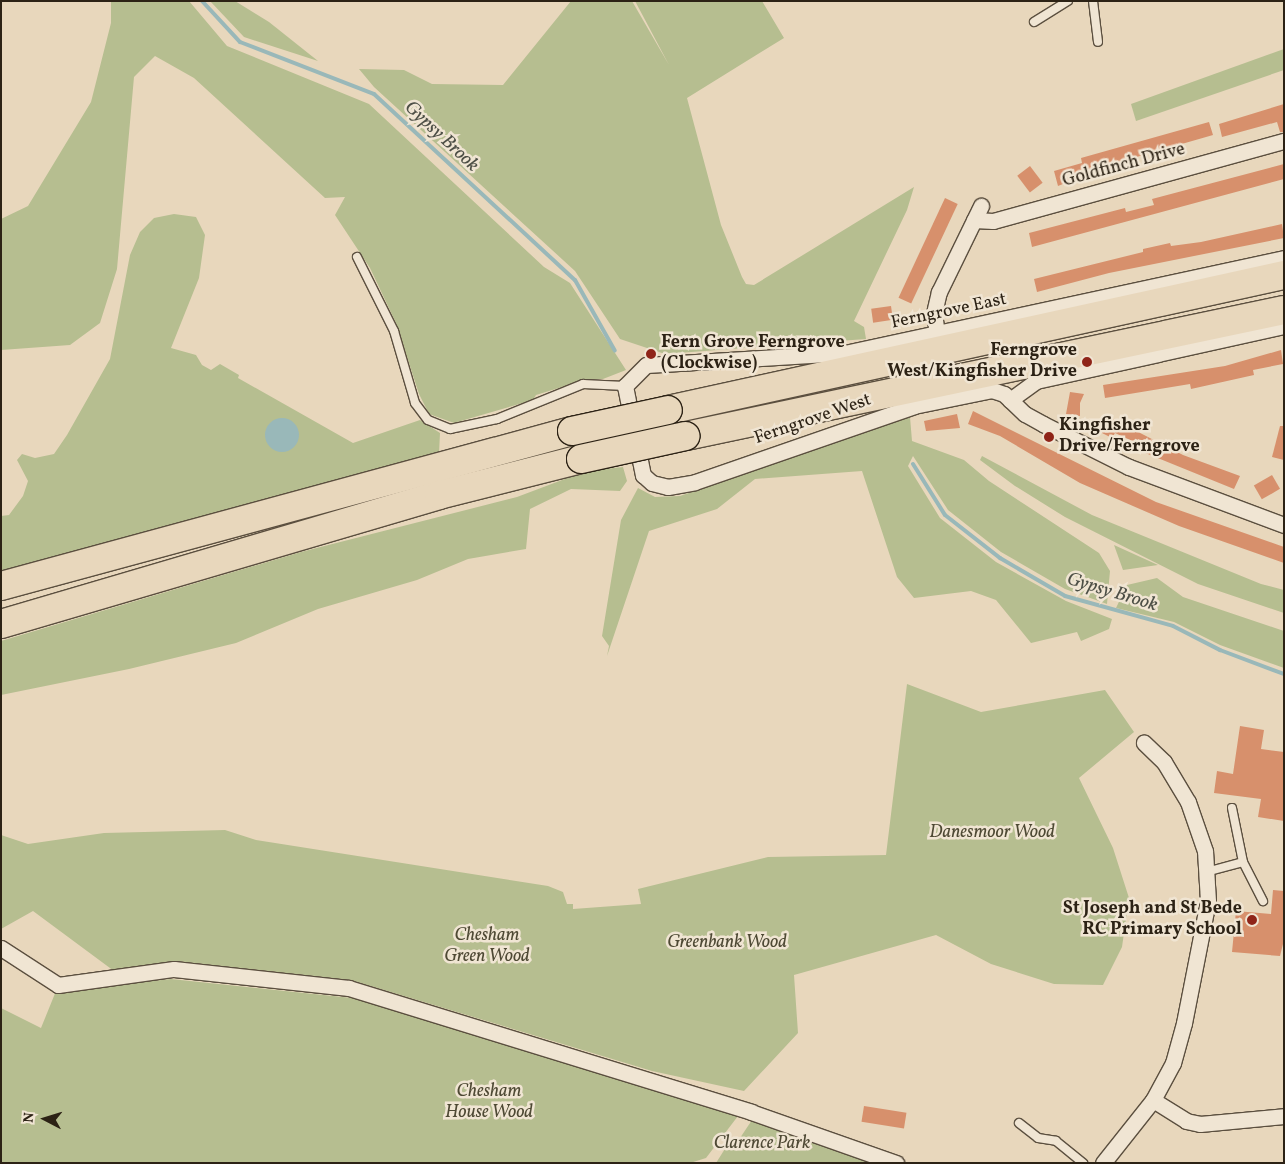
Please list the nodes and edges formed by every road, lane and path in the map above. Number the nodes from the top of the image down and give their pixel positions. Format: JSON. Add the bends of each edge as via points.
{"nodes":[{"id":1,"x":1068,"y":1,"type":"edge"},
{"id":2,"x":1093,"y":1,"type":"edge"},
{"id":3,"x":1034,"y":22,"type":"dead end"},
{"id":4,"x":1098,"y":42,"type":"dead end"},
{"id":5,"x":1284,"y":141,"type":"edge"},
{"id":6,"x":981,"y":206,"type":"dead end"},
{"id":7,"x":974,"y":220,"type":"junction"},
{"id":8,"x":357,"y":257,"type":"dead end"},
{"id":9,"x":1284,"y":258,"type":"edge"},
{"id":10,"x":1284,"y":275,"type":"edge"},
{"id":11,"x":1284,"y":310,"type":"edge"},
{"id":12,"x":1284,"y":326,"type":"edge"},
{"id":13,"x":937,"y":334,"type":"junction"},
{"id":14,"x":624,"y":386,"type":"junction"},
{"id":15,"x":1010,"y":400,"type":"junction"},
{"id":16,"x":1284,"y":525,"type":"edge"},
{"id":17,"x":1,"y":586,"type":"edge"},
{"id":18,"x":1,"y":624,"type":"edge"},
{"id":19,"x":1144,"y":743,"type":"dead end"},
{"id":20,"x":1232,"y":808,"type":"dead end"},
{"id":21,"x":1243,"y":862,"type":"junction"},
{"id":22,"x":1206,"y":872,"type":"junction"},
{"id":23,"x":1263,"y":901,"type":"dead end"},
{"id":24,"x":1,"y":948,"type":"edge"},
{"id":25,"x":1153,"y":1100,"type":"junction"},
{"id":26,"x":1284,"y":1116,"type":"edge"},
{"id":27,"x":1019,"y":1123,"type":"dead end"},
{"id":28,"x":896,"y":1163,"type":"edge"},
{"id":29,"x":1083,"y":1163,"type":"edge"},
{"id":30,"x":1103,"y":1163,"type":"edge"}],
"edges":[{"from":1,"to":3,"type":"lane"},
{"from":2,"to":4,"type":"lane"},
{"from":5,"to":7,"type":"street","name":"Goldfinch Drive","via":[[993,221]]},
{"from":6,"to":7,"type":"street"},
{"from":7,"to":13,"type":"street","via":[[939,292],[934,313]]},
{"from":8,"to":14,"type":"lane","via":[[394,330],[415,404],[428,420],[450,429],[496,419],[583,384]]},
{"from":9,"to":13,"type":"street","name":"Ferngrove East"},
{"from":10,"to":17,"type":"highway","bridge":true,"via":[[572,431]]},
{"from":11,"to":18,"type":"highway","bridge":true,"via":[[581,459],[439,495]]},
{"from":12,"to":15,"type":"street","via":[[1036,381]]},
{"from":13,"to":14,"type":"street","name":"Ferngrove East","via":[[843,353],[646,365]]},
{"from":14,"to":15,"type":"street","name":"Ferngrove West","via":[[642,475],[652,483],[679,486],[914,406],[992,390]]},
{"from":15,"to":16,"type":"street","name":"Ferngrove West","via":[[1043,424],[1128,467]]},
{"from":19,"to":22,"type":"street","via":[[1164,762],[1188,802],[1205,851]]},
{"from":20,"to":21,"type":"lane"},
{"from":21,"to":22,"type":"lane"},
{"from":21,"to":23,"type":"lane"},
{"from":22,"to":25,"type":"street","via":[[1208,901],[1184,1023],[1173,1063]]},
{"from":24,"to":28,"type":"street","via":[[58,984],[174,970],[349,988],[750,1112]]},
{"from":25,"to":26,"type":"street","via":[[1186,1121],[1213,1126]]},
{"from":25,"to":30,"type":"street"},
{"from":27,"to":29,"type":"lane","via":[[1038,1138],[1056,1141]]}]}
